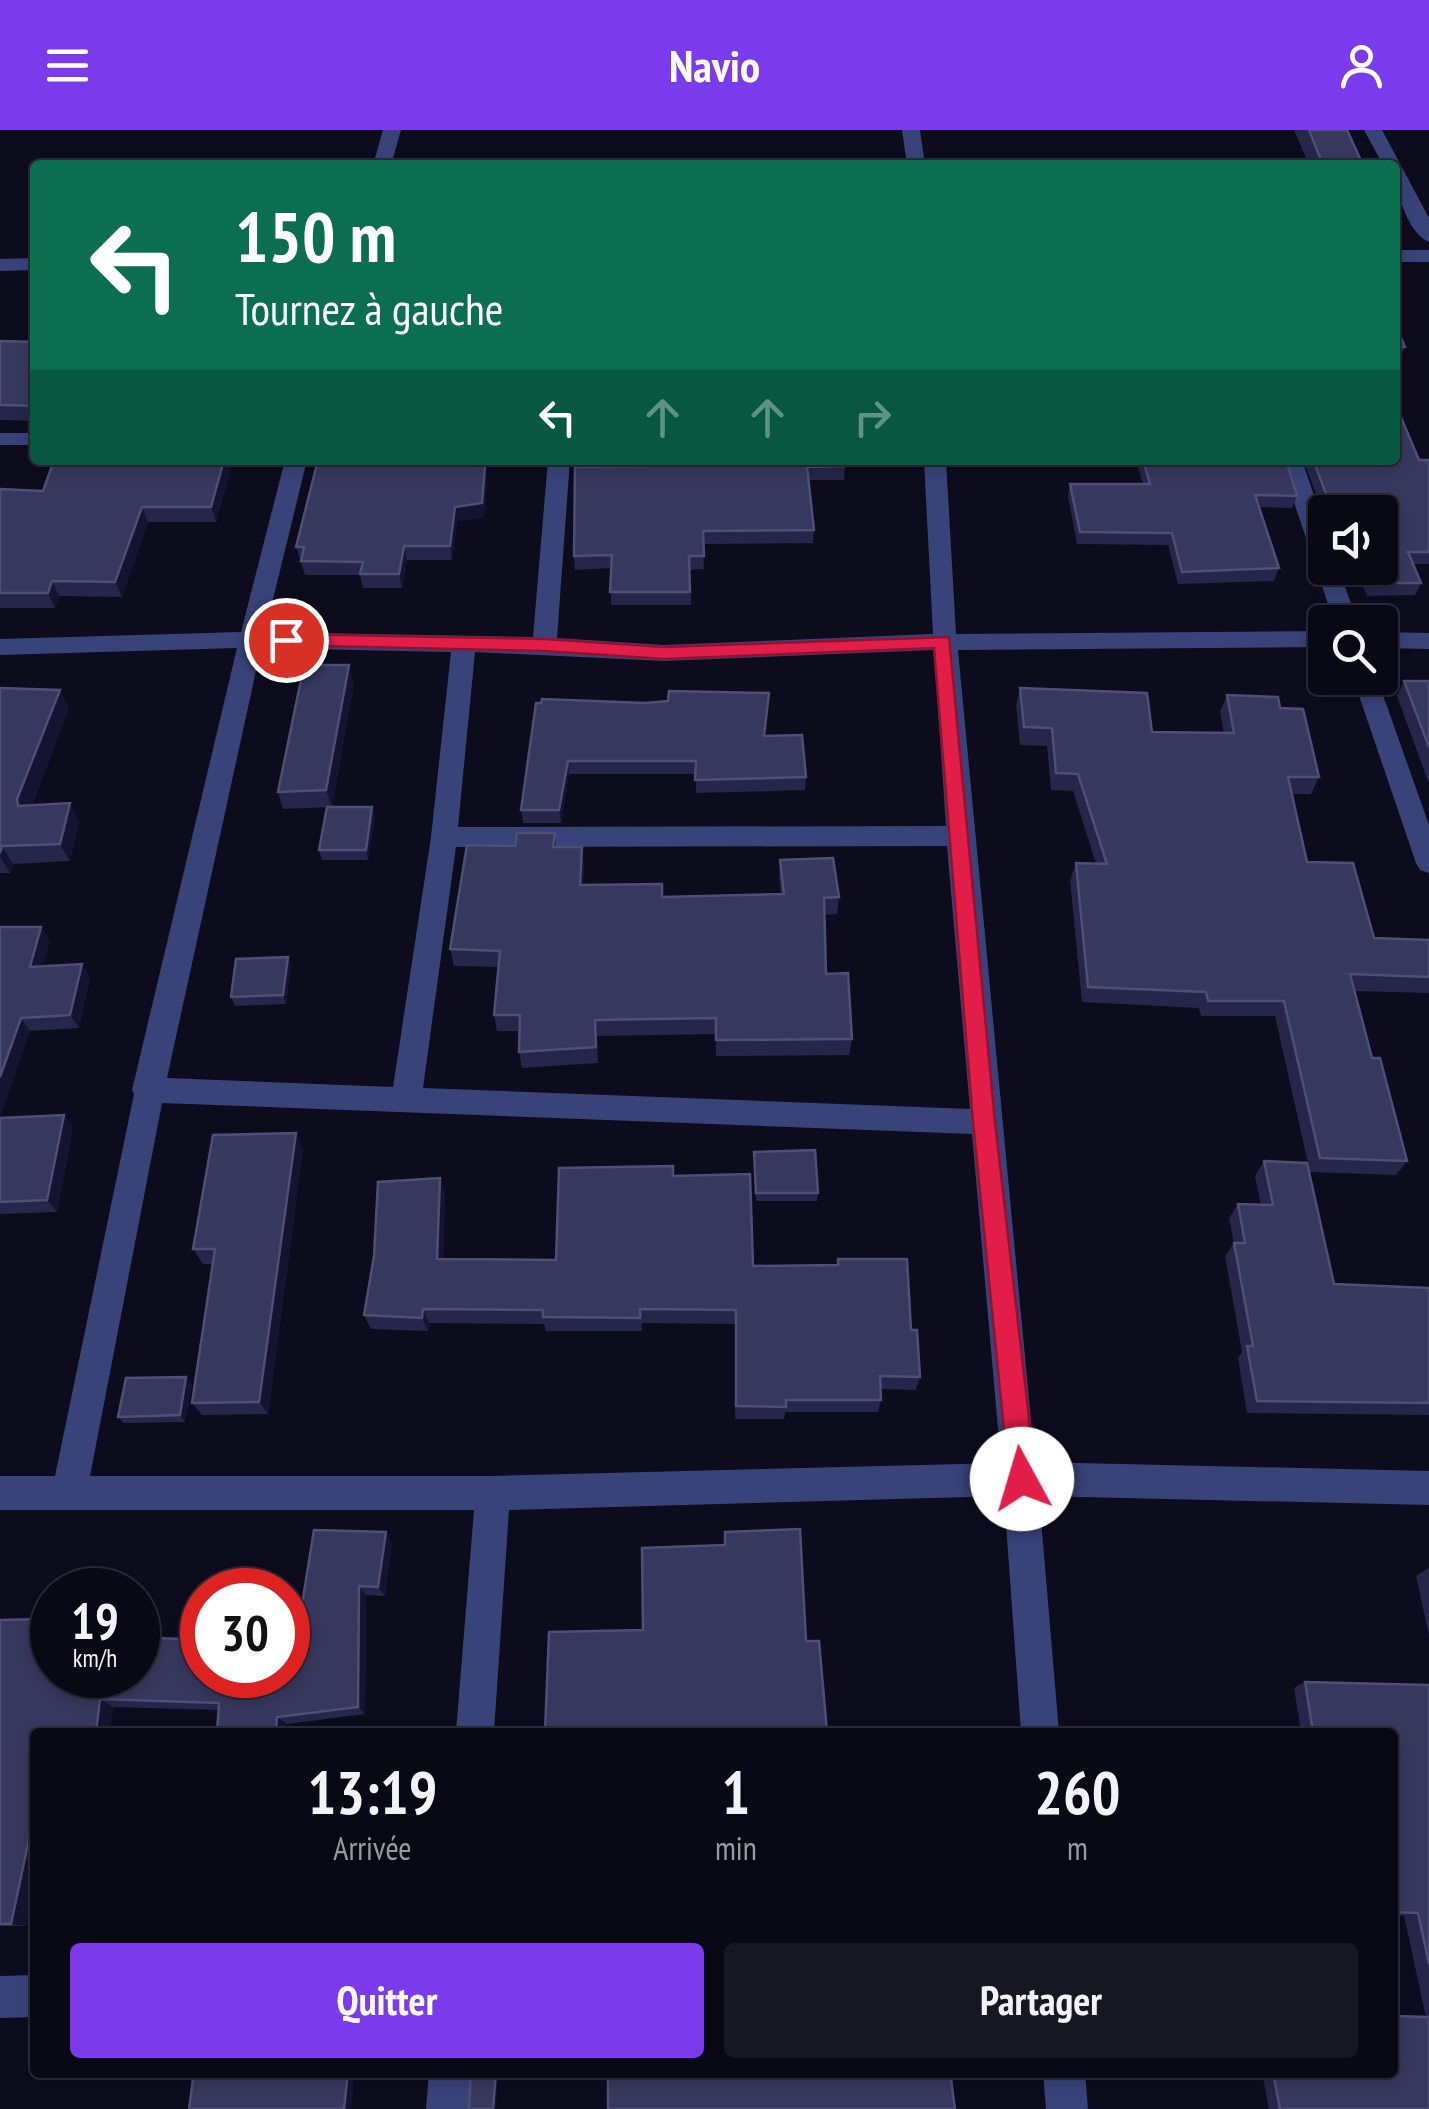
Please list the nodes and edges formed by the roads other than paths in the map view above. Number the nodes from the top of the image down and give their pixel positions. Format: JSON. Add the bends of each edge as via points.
{"nodes":[{"id":1,"x":392,"y":130,"type":"edge"},
{"id":2,"x":912,"y":130,"type":"edge"},
{"id":3,"x":1373,"y":130,"type":"edge"},
{"id":4,"x":383,"y":160,"type":"edge"},
{"id":5,"x":915,"y":160,"type":"edge"},
{"id":6,"x":1389,"y":160,"type":"edge"},
{"id":7,"x":1400,"y":181,"type":"edge"},
{"id":8,"x":1429,"y":236,"type":"edge"},
{"id":9,"x":1400,"y":256,"type":"edge"},
{"id":10,"x":1429,"y":256,"type":"edge"},
{"id":11,"x":30,"y":264,"type":"edge"},
{"id":12,"x":0,"y":265,"type":"edge"},
{"id":13,"x":0,"y":439,"type":"edge"},
{"id":14,"x":30,"y":439,"type":"edge"},
{"id":15,"x":295,"y":465,"type":"edge"},
{"id":16,"x":560,"y":465,"type":"edge"},
{"id":17,"x":935,"y":465,"type":"edge"},
{"id":18,"x":1293,"y":465,"type":"edge"},
{"id":19,"x":1308,"y":511,"type":"edge"},
{"id":20,"x":1308,"y":639,"type":"edge"},
{"id":21,"x":250,"y":640,"type":"junction"},
{"id":22,"x":1398,"y":641,"type":"edge"},
{"id":23,"x":943,"y":642,"type":"junction"},
{"id":24,"x":1429,"y":642,"type":"edge"},
{"id":25,"x":464,"y":644,"type":"junction"},
{"id":26,"x":544,"y":645,"type":"junction"},
{"id":27,"x":0,"y":647,"type":"edge"},
{"id":28,"x":1371,"y":695,"type":"edge"},
{"id":29,"x":959,"y":836,"type":"junction"},
{"id":30,"x":444,"y":837,"type":"junction"},
{"id":31,"x":1429,"y":863,"type":"edge"},
{"id":32,"x":147,"y":1090,"type":"junction"},
{"id":33,"x":406,"y":1100,"type":"junction"},
{"id":34,"x":984,"y":1122,"type":"junction"},
{"id":35,"x":1022,"y":1479,"type":"junction"},
{"id":36,"x":1429,"y":1488,"type":"edge"},
{"id":37,"x":0,"y":1493,"type":"edge"},
{"id":38,"x":493,"y":1493,"type":"junction"},
{"id":39,"x":69,"y":1494,"type":"junction"},
{"id":40,"x":476,"y":1728,"type":"edge"},
{"id":41,"x":1040,"y":1728,"type":"edge"},
{"id":42,"x":30,"y":1996,"type":"edge"},
{"id":43,"x":0,"y":1997,"type":"edge"},
{"id":44,"x":450,"y":2078,"type":"edge"},
{"id":45,"x":1064,"y":2078,"type":"edge"},
{"id":46,"x":447,"y":2109,"type":"edge"},
{"id":47,"x":1067,"y":2109,"type":"edge"}],
"edges":[{"from":1,"to":4,"type":"street"},
{"from":2,"to":5,"type":"street"},
{"from":3,"to":6,"type":"street"},
{"from":7,"to":8,"type":"street"},
{"from":9,"to":10,"type":"street"},
{"from":11,"to":12,"type":"street"},
{"from":13,"to":14,"type":"street"},
{"from":15,"to":21,"type":"street"},
{"from":16,"to":26,"type":"street"},
{"from":17,"to":23,"type":"street"},
{"from":18,"to":19,"type":"street"},
{"from":20,"to":23,"type":"street"},
{"from":21,"to":25,"type":"street"},
{"from":21,"to":27,"type":"street"},
{"from":21,"to":32,"type":"street"},
{"from":22,"to":24,"type":"street"},
{"from":23,"to":26,"type":"street","via":[[664,653]]},
{"from":23,"to":29,"type":"street"},
{"from":25,"to":26,"type":"street"},
{"from":25,"to":30,"type":"street"},
{"from":28,"to":31,"type":"street"},
{"from":29,"to":30,"type":"street"},
{"from":29,"to":34,"type":"street"},
{"from":30,"to":33,"type":"street"},
{"from":32,"to":33,"type":"street"},
{"from":32,"to":39,"type":"street"},
{"from":33,"to":34,"type":"street"},
{"from":34,"to":35,"type":"street"},
{"from":35,"to":36,"type":"street"},
{"from":35,"to":38,"type":"street"},
{"from":35,"to":41,"type":"street"},
{"from":37,"to":39,"type":"street"},
{"from":38,"to":39,"type":"street"},
{"from":38,"to":40,"type":"street"},
{"from":42,"to":43,"type":"street"},
{"from":44,"to":46,"type":"street"},
{"from":45,"to":47,"type":"street"}]}
